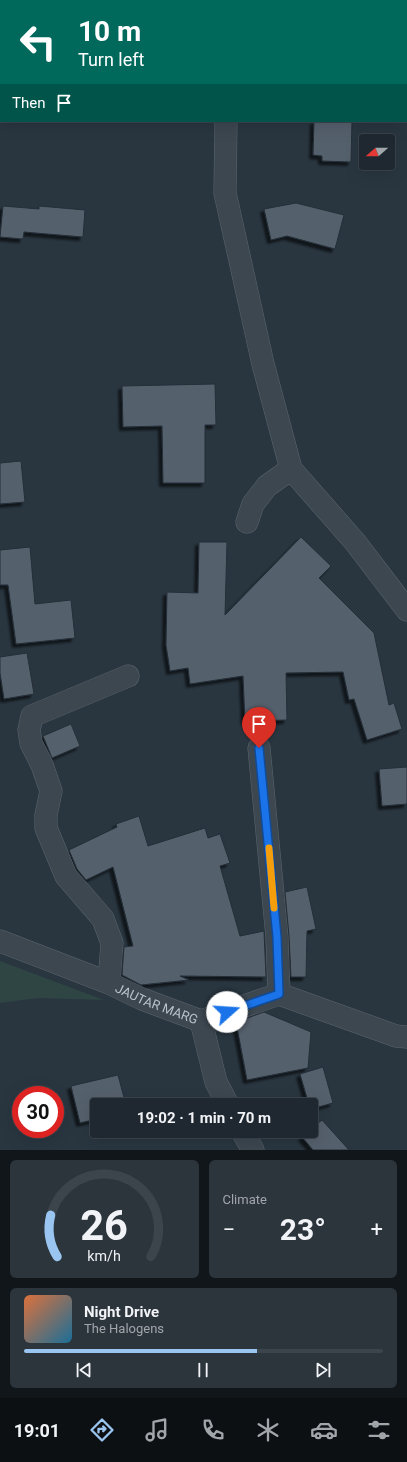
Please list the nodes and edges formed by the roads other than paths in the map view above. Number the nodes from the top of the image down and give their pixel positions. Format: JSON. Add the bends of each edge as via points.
{"nodes":[{"id":1,"x":226,"y":122,"type":"edge"},
{"id":2,"x":291,"y":469,"type":"junction"},
{"id":3,"x":247,"y":522,"type":"dead end"},
{"id":4,"x":407,"y":610,"type":"edge"},
{"id":5,"x":128,"y":676,"type":"dead end"},
{"id":6,"x":259,"y":748,"type":"dead end"},
{"id":7,"x":0,"y":941,"type":"edge"},
{"id":8,"x":109,"y":983,"type":"junction"},
{"id":9,"x":279,"y":994,"type":"junction"},
{"id":10,"x":201,"y":1021,"type":"junction"},
{"id":11,"x":407,"y":1038,"type":"edge"},
{"id":12,"x":224,"y":1098,"type":"edge"},
{"id":13,"x":246,"y":1138,"type":"edge"},
{"id":14,"x":253,"y":1150,"type":"edge"}],
"edges":[{"from":1,"to":2,"type":"street","via":[[225,193],[263,364]]},
{"from":2,"to":3,"type":"street","via":[[267,486],[253,504]]},
{"from":2,"to":4,"type":"street","via":[[355,542]]},
{"from":5,"to":8,"type":"street","via":[[32,716],[29,730],[31,743],[51,791],[46,828],[53,846],[66,876],[103,919],[112,943]]},
{"from":6,"to":9,"type":"street","via":[[277,937]]},
{"from":7,"to":8,"type":"street","name":"JAUTAR MARG"},
{"from":8,"to":10,"type":"street","name":"JAUTAR MARG","via":[[142,999]]},
{"from":9,"to":10,"type":"street","name":"JAUTAR MARG"},
{"from":9,"to":11,"type":"street"},
{"from":10,"to":12,"type":"street","via":[[216,1082]]},
{"from":13,"to":14,"type":"street"}]}
